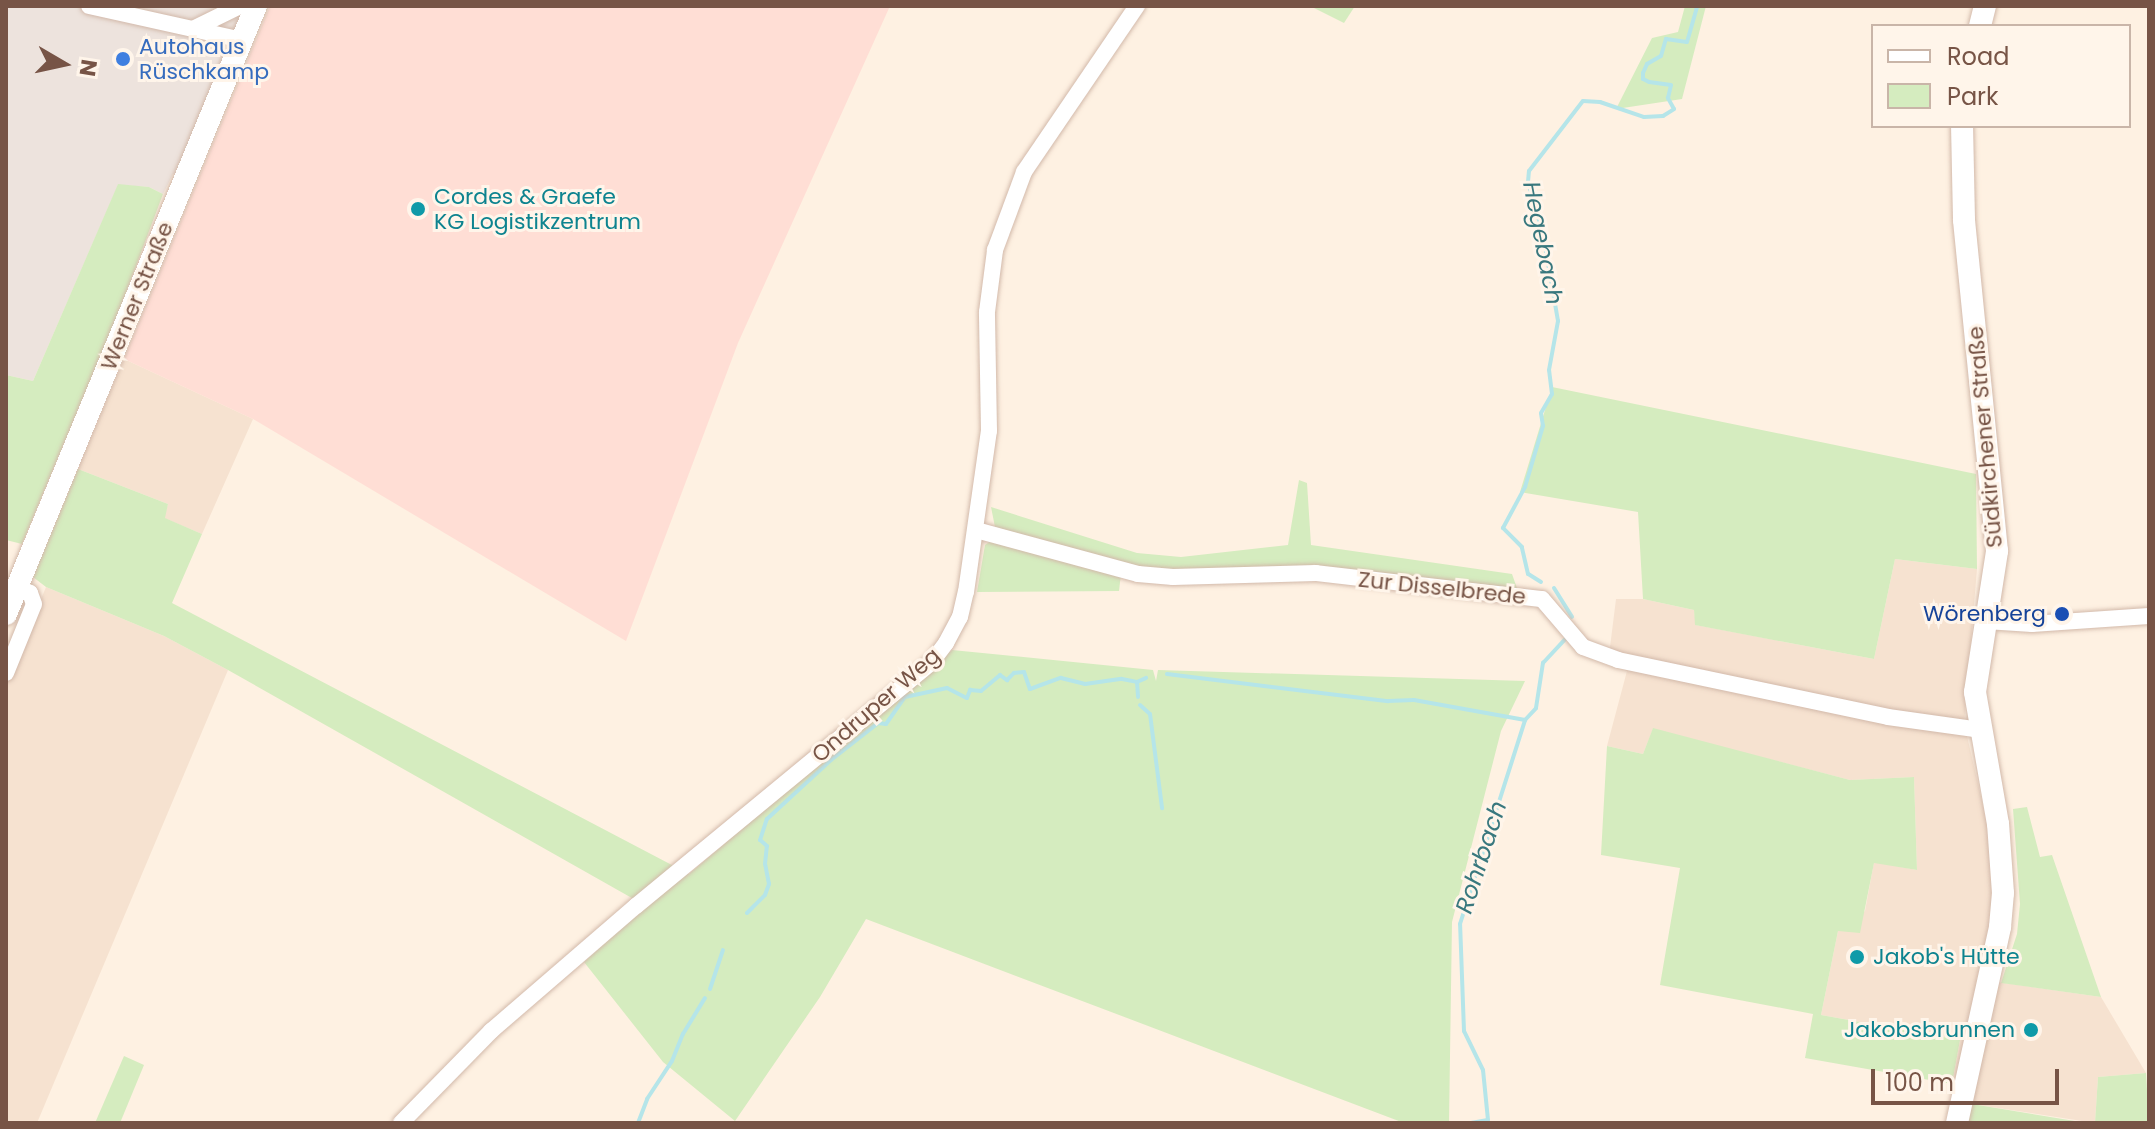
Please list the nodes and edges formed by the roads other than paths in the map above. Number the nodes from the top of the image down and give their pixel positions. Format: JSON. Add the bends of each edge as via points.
{"nodes":[{"id":1,"x":89,"y":6,"type":"edge"},
{"id":2,"x":240,"y":6,"type":"edge"},
{"id":3,"x":256,"y":6,"type":"edge"},
{"id":4,"x":1137,"y":6,"type":"edge"},
{"id":5,"x":195,"y":28,"type":"junction"},
{"id":6,"x":242,"y":40,"type":"junction"},
{"id":7,"x":1962,"y":128,"type":"edge"},
{"id":8,"x":976,"y":530,"type":"junction"},
{"id":9,"x":17,"y":587,"type":"junction"},
{"id":10,"x":6,"y":614,"type":"edge"},
{"id":11,"x":2149,"y":616,"type":"edge"},
{"id":12,"x":1986,"y":621,"type":"junction"},
{"id":13,"x":6,"y":673,"type":"edge"},
{"id":14,"x":1980,"y":730,"type":"junction"},
{"id":15,"x":401,"y":1123,"type":"edge"},
{"id":16,"x":1957,"y":1123,"type":"edge"}],
"edges":[{"from":1,"to":5,"type":"street"},
{"from":2,"to":5,"type":"street"},
{"from":3,"to":6,"type":"street","name":"Werner Straße"},
{"from":4,"to":8,"type":"street","name":"Ondruper Weg","via":[[1037,152],[995,250],[987,312],[989,431]]},
{"from":5,"to":6,"type":"street"},
{"from":6,"to":9,"type":"street","name":"Werner Straße"},
{"from":7,"to":12,"type":"street","name":"Südkirchener Straße","via":[[1963,211],[1997,536]]},
{"from":8,"to":14,"type":"street","name":"Zur Disselbrede","via":[[1138,574],[1316,573],[1542,599],[1583,647],[1618,660],[1888,717]]},
{"from":8,"to":15,"type":"street","name":"Ondruper Weg","via":[[960,617],[931,663],[491,1031]]},
{"from":9,"to":10,"type":"street","name":"Werner Straße"},
{"from":9,"to":13,"type":"street","via":[[30,593],[34,604]]},
{"from":11,"to":12,"type":"street","via":[[2032,624]]},
{"from":12,"to":14,"type":"street","name":"Südkirchener Straße","via":[[1976,677]]},
{"from":14,"to":16,"type":"street","name":"Südkirchener Straße","via":[[1998,824],[2003,893]]}]}
